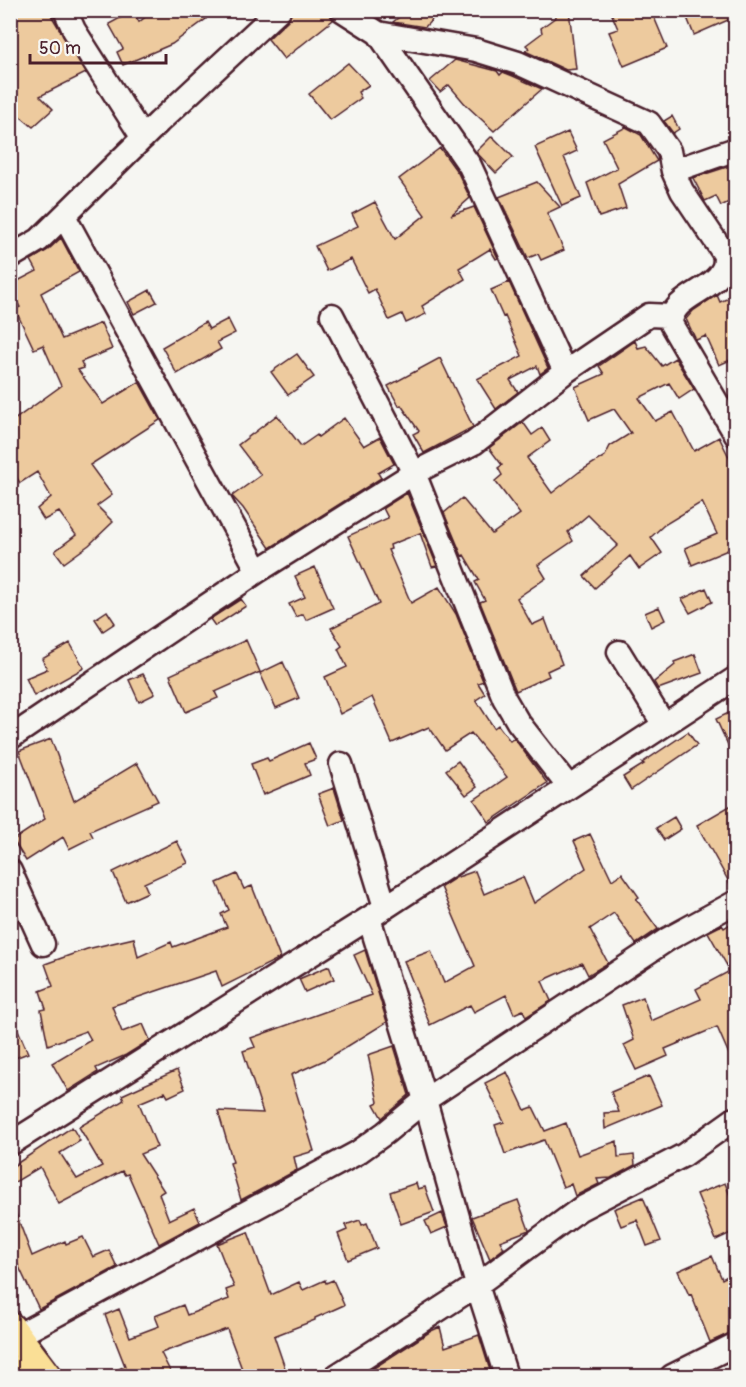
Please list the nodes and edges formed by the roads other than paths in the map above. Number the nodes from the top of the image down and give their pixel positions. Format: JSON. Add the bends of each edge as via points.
{"nodes":[{"id":1,"x":65,"y":10,"type":"edge"},
{"id":2,"x":279,"y":10,"type":"edge"},
{"id":3,"x":342,"y":10,"type":"edge"},
{"id":4,"x":378,"y":33,"type":"junction"},
{"id":5,"x":143,"y":138,"type":"junction"},
{"id":6,"x":735,"y":149,"type":"edge"},
{"id":7,"x":673,"y":171,"type":"junction"},
{"id":8,"x":63,"y":216,"type":"junction"},
{"id":9,"x":10,"y":257,"type":"edge"},
{"id":10,"x":332,"y":315,"type":"dead end"},
{"id":11,"x":671,"y":316,"type":"junction"},
{"id":12,"x":565,"y":372,"type":"junction"},
{"id":13,"x":735,"y":435,"type":"edge"},
{"id":14,"x":414,"y":473,"type":"junction"},
{"id":15,"x":258,"y":571,"type":"junction"},
{"id":16,"x":619,"y":652,"type":"dead end"},
{"id":17,"x":735,"y":678,"type":"edge"},
{"id":18,"x":664,"y":724,"type":"junction"},
{"id":19,"x":10,"y":738,"type":"edge"},
{"id":20,"x":341,"y":764,"type":"dead end"},
{"id":21,"x":568,"y":786,"type":"junction"},
{"id":22,"x":10,"y":871,"type":"edge"},
{"id":23,"x":735,"y":902,"type":"edge"},
{"id":24,"x":377,"y":912,"type":"junction"},
{"id":25,"x":43,"y":944,"type":"dead end"},
{"id":26,"x":425,"y":1100,"type":"junction"},
{"id":27,"x":735,"y":1118,"type":"edge"},
{"id":28,"x":10,"y":1144,"type":"edge"},
{"id":29,"x":477,"y":1285,"type":"junction"},
{"id":30,"x":14,"y":1332,"type":"edge"},
{"id":31,"x":735,"y":1344,"type":"edge"},
{"id":32,"x":10,"y":1370,"type":"edge"},
{"id":33,"x":15,"y":1377,"type":"edge"},
{"id":34,"x":47,"y":1377,"type":"edge"},
{"id":35,"x":336,"y":1377,"type":"edge"},
{"id":36,"x":506,"y":1377,"type":"edge"},
{"id":37,"x":672,"y":1377,"type":"edge"}],
"edges":[{"from":1,"to":5,"type":"street"},
{"from":2,"to":5,"type":"street"},
{"from":3,"to":4,"type":"street"},
{"from":4,"to":7,"type":"street","via":[[476,50],[518,63],[649,123],[669,151]]},
{"from":4,"to":12,"type":"street","via":[[470,166]]},
{"from":5,"to":8,"type":"street"},
{"from":6,"to":7,"type":"street"},
{"from":7,"to":11,"type":"street","via":[[725,255],[719,276]]},
{"from":8,"to":9,"type":"street","via":[[39,240]]},
{"from":8,"to":15,"type":"street"},
{"from":10,"to":14,"type":"street"},
{"from":11,"to":12,"type":"street","via":[[649,315]]},
{"from":11,"to":13,"type":"street","via":[[671,324]]},
{"from":12,"to":14,"type":"street","via":[[474,443]]},
{"from":14,"to":15,"type":"street"},
{"from":14,"to":21,"type":"street","via":[[504,698]]},
{"from":15,"to":19,"type":"street"},
{"from":16,"to":18,"type":"street"},
{"from":17,"to":18,"type":"street"},
{"from":18,"to":21,"type":"street"},
{"from":20,"to":24,"type":"street"},
{"from":21,"to":24,"type":"street"},
{"from":22,"to":25,"type":"street"},
{"from":23,"to":26,"type":"street","via":[[668,939]]},
{"from":24,"to":26,"type":"street"},
{"from":24,"to":28,"type":"street"},
{"from":26,"to":29,"type":"street"},
{"from":26,"to":30,"type":"street","via":[[357,1153]]},
{"from":27,"to":29,"type":"street","via":[[684,1155],[580,1209]]},
{"from":29,"to":35,"type":"street"},
{"from":29,"to":36,"type":"street"},
{"from":30,"to":34,"type":"main road"},
{"from":31,"to":37,"type":"street"},
{"from":32,"to":33,"type":"main road"}]}
